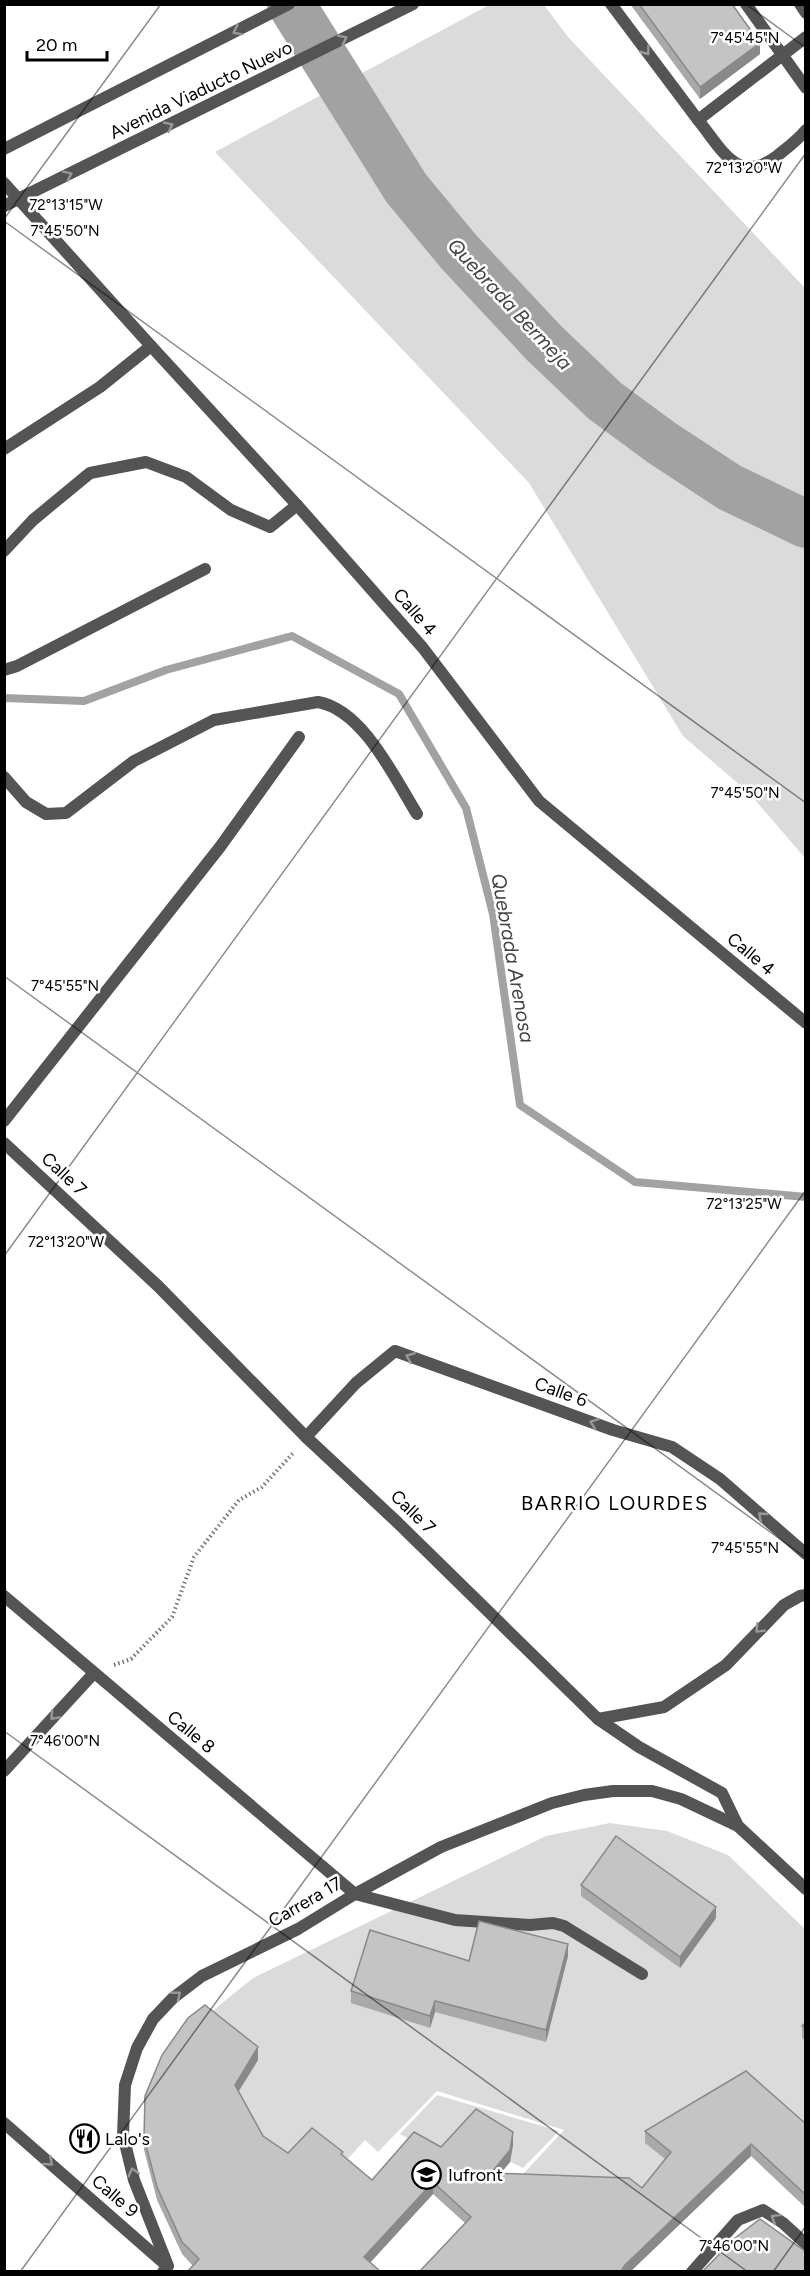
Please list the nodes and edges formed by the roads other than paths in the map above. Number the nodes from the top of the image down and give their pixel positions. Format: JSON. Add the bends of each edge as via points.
{"nodes":[{"id":1,"x":289,"y":4,"type":"edge"},
{"id":2,"x":413,"y":4,"type":"edge"},
{"id":3,"x":611,"y":4,"type":"edge"},
{"id":4,"x":746,"y":4,"type":"edge"},
{"id":5,"x":800,"y":4,"type":"edge"},
{"id":6,"x":806,"y":13,"type":"edge"},
{"id":7,"x":806,"y":37,"type":"edge"},
{"id":8,"x":783,"y":54,"type":"junction"},
{"id":9,"x":806,"y":88,"type":"edge"},
{"id":10,"x":698,"y":120,"type":"junction"},
{"id":11,"x":806,"y":130,"type":"edge"},
{"id":12,"x":4,"y":148,"type":"edge"},
{"id":13,"x":4,"y":183,"type":"edge"},
{"id":14,"x":19,"y":198,"type":"junction"},
{"id":15,"x":4,"y":206,"type":"edge"},
{"id":16,"x":151,"y":346,"type":"junction"},
{"id":17,"x":4,"y":449,"type":"edge"},
{"id":18,"x":297,"y":505,"type":"junction"},
{"id":19,"x":4,"y":551,"type":"edge"},
{"id":20,"x":205,"y":569,"type":"dead end"},
{"id":21,"x":4,"y":670,"type":"edge"},
{"id":22,"x":299,"y":737,"type":"dead end"},
{"id":23,"x":4,"y":777,"type":"edge"},
{"id":24,"x":417,"y":814,"type":"dead end"},
{"id":25,"x":806,"y":1023,"type":"edge"},
{"id":26,"x":4,"y":1121,"type":"edge"},
{"id":27,"x":4,"y":1143,"type":"edge"},
{"id":28,"x":306,"y":1437,"type":"junction"},
{"id":29,"x":806,"y":1554,"type":"edge"},
{"id":30,"x":4,"y":1596,"type":"edge"},
{"id":31,"x":806,"y":1596,"type":"edge"},
{"id":32,"x":94,"y":1673,"type":"junction"},
{"id":33,"x":598,"y":1719,"type":"junction"},
{"id":34,"x":4,"y":1771,"type":"edge"},
{"id":35,"x":738,"y":1826,"type":"junction"},
{"id":36,"x":806,"y":1889,"type":"edge"},
{"id":37,"x":355,"y":1894,"type":"junction"},
{"id":38,"x":642,"y":1974,"type":"dead end"},
{"id":39,"x":4,"y":2123,"type":"edge"},
{"id":40,"x":806,"y":2244,"type":"edge"},
{"id":41,"x":168,"y":2270,"type":"edge"},
{"id":42,"x":692,"y":2271,"type":"edge"}],
"edges":[{"from":1,"to":12,"type":"street","name":"Avenida Viaducto Nuevo","one_way":true},
{"from":14,"to":2,"type":"street","name":"Avenida Viaducto Nuevo","one_way":true},
{"from":3,"to":10,"type":"street","one_way":true},
{"from":4,"to":8,"type":"street"},
{"from":5,"to":6,"type":"street"},
{"from":7,"to":8,"type":"street"},
{"from":8,"to":9,"type":"street"},
{"from":8,"to":10,"type":"street"},
{"from":10,"to":11,"type":"street","via":[[731,160],[747,169],[764,166]]},
{"from":13,"to":14,"type":"street","name":"Calle 4"},
{"from":14,"to":15,"type":"street","name":"Avenida Viaducto Nuevo"},
{"from":14,"to":16,"type":"street","name":"Calle 4"},
{"from":16,"to":17,"type":"street","via":[[100,387]]},
{"from":16,"to":18,"type":"street","name":"Calle 4"},
{"from":18,"to":19,"type":"street","via":[[270,527],[231,510],[186,477],[146,462],[90,473],[33,520]]},
{"from":18,"to":25,"type":"street","name":"Calle 4","via":[[423,648],[539,801]]},
{"from":20,"to":21,"type":"street"},
{"from":22,"to":26,"type":"street","via":[[220,847]]},
{"from":23,"to":24,"type":"street","via":[[26,802],[46,814],[66,813],[134,761],[214,720],[318,702],[344,713],[373,743]]},
{"from":27,"to":28,"type":"street","name":"Calle 7","via":[[158,1286]]},
{"from":29,"to":28,"type":"street","name":"Calle 6","one_way":true,"via":[[720,1479],[672,1447],[613,1430],[395,1351],[356,1383]]},
{"from":28,"to":33,"type":"street","name":"Calle 7"},
{"from":30,"to":32,"type":"street","name":"Calle 8"},
{"from":31,"to":33,"type":"street","one_way":true,"via":[[784,1605],[726,1665],[664,1707]]},
{"from":32,"to":34,"type":"street","one_way":true},
{"from":32,"to":37,"type":"street","name":"Calle 8"},
{"from":33,"to":35,"type":"street","name":"Calle 7","via":[[639,1747],[722,1793]]},
{"from":35,"to":36,"type":"street","name":"Calle 7"},
{"from":35,"to":37,"type":"street","name":"Carrera 17","via":[[681,1798],[652,1791],[584,1795],[552,1803],[441,1847]]},
{"from":37,"to":38,"type":"street","via":[[455,1920],[564,1926]]},
{"from":41,"to":37,"type":"street","name":"Carrera 17","one_way":true,"via":[[134,2180],[123,2135],[125,2085],[137,2048],[153,2019],[202,1976],[298,1929]]},
{"from":39,"to":41,"type":"street","name":"Calle 9","one_way":true},
{"from":40,"to":42,"type":"street","one_way":true,"via":[[763,2210],[738,2220]]}]}
